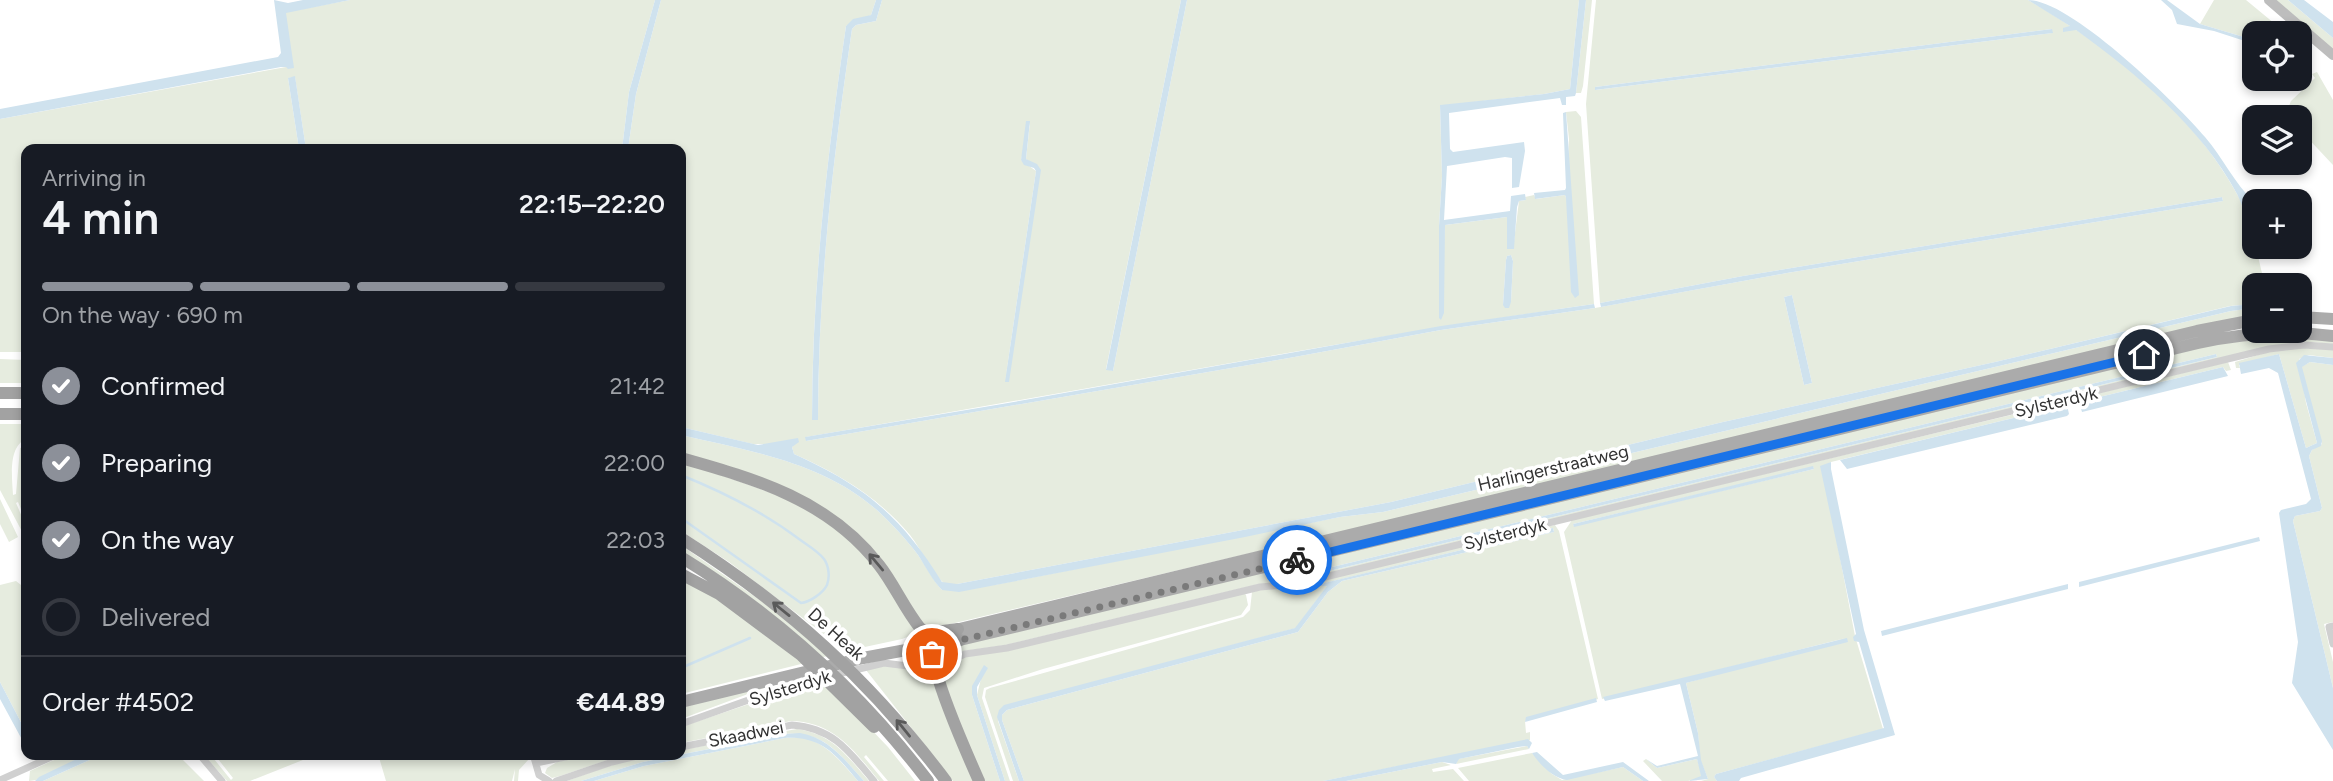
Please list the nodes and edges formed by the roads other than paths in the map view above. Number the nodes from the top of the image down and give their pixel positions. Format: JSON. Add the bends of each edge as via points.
{"nodes":[{"id":1,"x":2269,"y":0,"type":"edge"},
{"id":2,"x":2333,"y":55,"type":"edge"},
{"id":3,"x":2312,"y":318,"type":"edge"},
{"id":4,"x":2333,"y":319,"type":"edge"},
{"id":5,"x":2242,"y":322,"type":"edge"},
{"id":6,"x":2333,"y":335,"type":"edge"},
{"id":7,"x":2333,"y":347,"type":"edge"},
{"id":8,"x":0,"y":393,"type":"edge"},
{"id":9,"x":21,"y":393,"type":"edge"},
{"id":10,"x":0,"y":414,"type":"edge"},
{"id":11,"x":21,"y":414,"type":"edge"},
{"id":12,"x":686,"y":460,"type":"edge"},
{"id":13,"x":686,"y":541,"type":"edge"},
{"id":14,"x":686,"y":560,"type":"edge"},
{"id":15,"x":686,"y":577,"type":"edge"},
{"id":16,"x":2333,"y":626,"type":"edge"},
{"id":17,"x":959,"y":634,"type":"junction"},
{"id":18,"x":2333,"y":644,"type":"edge"},
{"id":19,"x":867,"y":662,"type":"junction"},
{"id":20,"x":933,"y":665,"type":"junction"},
{"id":21,"x":802,"y":677,"type":"junction"},
{"id":22,"x":686,"y":701,"type":"edge"},
{"id":23,"x":686,"y":722,"type":"edge"},
{"id":24,"x":686,"y":746,"type":"edge"},
{"id":25,"x":45,"y":760,"type":"edge"},
{"id":26,"x":204,"y":760,"type":"edge"},
{"id":27,"x":535,"y":760,"type":"edge"},
{"id":28,"x":551,"y":760,"type":"edge"},
{"id":29,"x":620,"y":760,"type":"edge"},
{"id":30,"x":536,"y":763,"type":"junction"},
{"id":31,"x":0,"y":780,"type":"edge"},
{"id":32,"x":222,"y":781,"type":"edge"},
{"id":33,"x":549,"y":781,"type":"edge"},
{"id":34,"x":556,"y":781,"type":"edge"},
{"id":35,"x":874,"y":781,"type":"edge"},
{"id":36,"x":922,"y":781,"type":"edge"},
{"id":37,"x":928,"y":781,"type":"edge"},
{"id":38,"x":946,"y":781,"type":"edge"},
{"id":39,"x":979,"y":781,"type":"edge"}],
"edges":[{"from":1,"to":2,"type":"main road"},
{"from":3,"to":4,"type":"main road"},
{"from":5,"to":17,"type":"main road","name":"Harlingerstraatweg"},
{"from":6,"to":17,"type":"main road","name":"Harlingerstraatweg","via":[[2254,334],[2198,343]]},
{"from":7,"to":20,"type":"street","name":"Sylsterdyk","via":[[2280,347],[1296,584],[1260,587]]},
{"from":8,"to":9,"type":"highway"},
{"from":10,"to":11,"type":"highway"},
{"from":17,"to":12,"type":"highway","one_way":true,"via":[[928,633],[920,628],[877,562],[852,535],[812,506],[767,484]]},
{"from":38,"to":13,"type":"highway","name":"De Heak","one_way":true,"via":[[874,693],[822,643],[727,567]]},
{"from":14,"to":37,"type":"highway","name":"De Heak","via":[[807,649],[855,694]]},
{"from":15,"to":36,"type":"highway","via":[[719,594],[801,655]]},
{"from":16,"to":18,"type":"street","via":[[2329,627]]},
{"from":17,"to":19,"type":"main road","name":"Harlingerstraatweg"},
{"from":17,"to":20,"type":"highway","via":[[938,646],[932,654]]},
{"from":19,"to":20,"type":"street","name":"Sylsterdyk","via":[[915,668]]},
{"from":19,"to":21,"type":"main road","name":"Harlingerstraatweg"},
{"from":20,"to":39,"type":"highway"},
{"from":21,"to":22,"type":"main road","name":"Harlingerstraatweg"},
{"from":21,"to":23,"type":"street","name":"Sylsterdyk"},
{"from":24,"to":35,"type":"street","name":"Skaadwei","via":[[792,725],[810,726],[842,744]]},
{"from":25,"to":31,"type":"street"},
{"from":26,"to":32,"type":"street"},
{"from":27,"to":30,"type":"street"},
{"from":28,"to":30,"type":"street"},
{"from":29,"to":34,"type":"street"},
{"from":30,"to":33,"type":"street","via":[[539,775]]}]}
